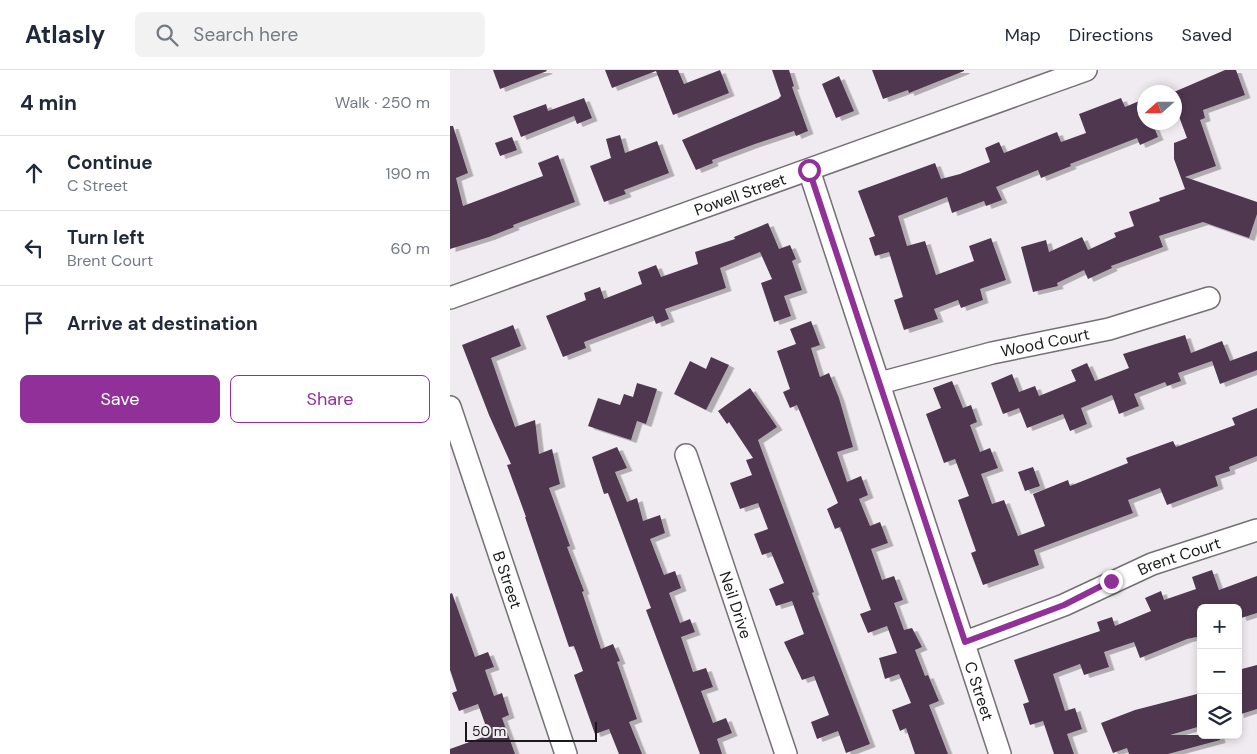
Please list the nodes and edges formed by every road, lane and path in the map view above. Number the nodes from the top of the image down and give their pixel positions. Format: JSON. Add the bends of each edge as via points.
{"nodes":[{"id":1,"x":1086,"y":70,"type":"edge"},
{"id":2,"x":1045,"y":77,"type":"edge"},
{"id":3,"x":809,"y":170,"type":"junction"},
{"id":4,"x":450,"y":298,"type":"edge"},
{"id":5,"x":1209,"y":298,"type":"dead end"},
{"id":6,"x":880,"y":383,"type":"junction"},
{"id":7,"x":450,"y":407,"type":"edge"},
{"id":8,"x":686,"y":455,"type":"dead end"},
{"id":9,"x":1257,"y":530,"type":"edge"},
{"id":10,"x":965,"y":642,"type":"junction"},
{"id":11,"x":566,"y":754,"type":"edge"},
{"id":12,"x":786,"y":754,"type":"edge"},
{"id":13,"x":1000,"y":754,"type":"edge"}],
"edges":[{"from":1,"to":2,"type":"street","name":"Powell Street"},
{"from":2,"to":3,"type":"street","name":"Powell Street"},
{"from":3,"to":4,"type":"street","name":"Powell Street"},
{"from":3,"to":6,"type":"street","name":"C Street"},
{"from":5,"to":6,"type":"street","name":"Wood Court","via":[[1102,330],[992,353]]},
{"from":6,"to":10,"type":"street","name":"C Street"},
{"from":7,"to":11,"type":"street","name":"B Street"},
{"from":8,"to":12,"type":"street","name":"Neil Drive"},
{"from":9,"to":10,"type":"street","name":"Brent Court","via":[[1152,564],[1064,605]]},
{"from":10,"to":13,"type":"street","name":"C Street"}]}
